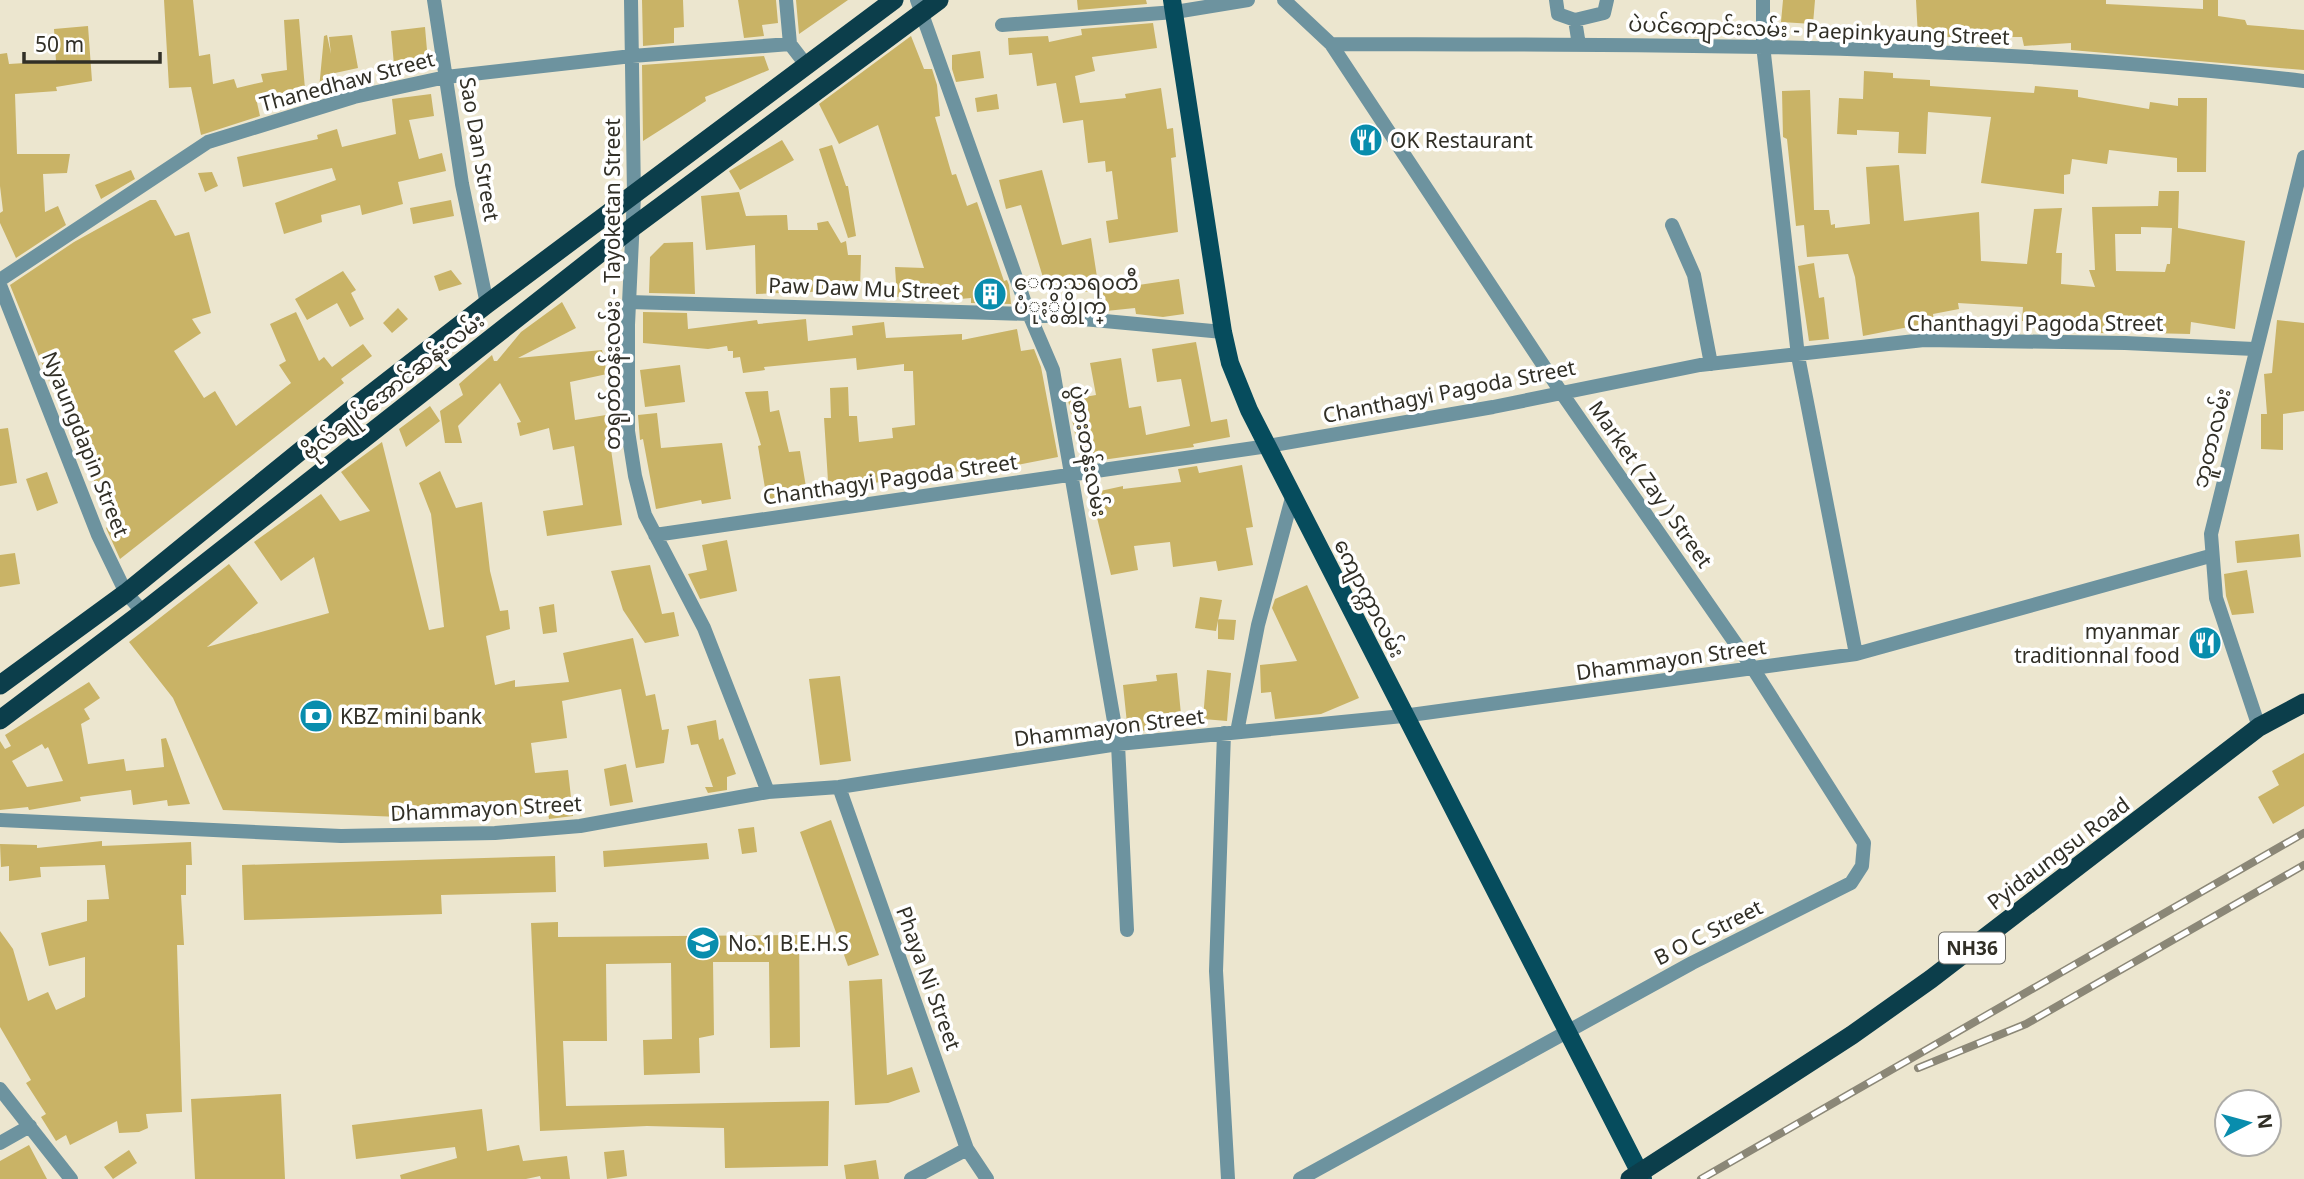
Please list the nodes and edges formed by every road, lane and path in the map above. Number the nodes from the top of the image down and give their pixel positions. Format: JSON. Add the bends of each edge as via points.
{"nodes":[{"id":1,"x":434,"y":0,"type":"edge"},
{"id":2,"x":631,"y":0,"type":"edge"},
{"id":3,"x":786,"y":0,"type":"edge"},
{"id":4,"x":894,"y":0,"type":"edge"},
{"id":5,"x":939,"y":0,"type":"edge"},
{"id":6,"x":1248,"y":0,"type":"edge"},
{"id":7,"x":1284,"y":0,"type":"edge"},
{"id":8,"x":1556,"y":0,"type":"edge"},
{"id":9,"x":1607,"y":0,"type":"edge"},
{"id":10,"x":1763,"y":0,"type":"edge"},
{"id":11,"x":920,"y":6,"type":"edge"},
{"id":12,"x":1174,"y":6,"type":"edge"},
{"id":13,"x":1575,"y":20,"type":"junction"},
{"id":14,"x":1002,"y":25,"type":"dead end"},
{"id":15,"x":790,"y":44,"type":"junction"},
{"id":16,"x":1331,"y":44,"type":"junction"},
{"id":17,"x":1579,"y":45,"type":"junction"},
{"id":18,"x":1763,"y":45,"type":"junction"},
{"id":19,"x":632,"y":56,"type":"junction"},
{"id":20,"x":807,"y":66,"type":"junction"},
{"id":21,"x":446,"y":77,"type":"junction"},
{"id":22,"x":2304,"y":81,"type":"edge"},
{"id":23,"x":2304,"y":157,"type":"edge"},
{"id":24,"x":634,"y":196,"type":"junction"},
{"id":25,"x":1672,"y":225,"type":"dead end"},
{"id":26,"x":633,"y":227,"type":"junction"},
{"id":27,"x":0,"y":280,"type":"edge"},
{"id":28,"x":0,"y":285,"type":"edge"},
{"id":29,"x":629,"y":302,"type":"junction"},
{"id":30,"x":487,"y":304,"type":"junction"},
{"id":31,"x":1029,"y":314,"type":"junction"},
{"id":32,"x":1223,"y":332,"type":"junction"},
{"id":33,"x":2254,"y":349,"type":"junction"},
{"id":34,"x":1798,"y":356,"type":"junction"},
{"id":35,"x":1711,"y":364,"type":"junction"},
{"id":36,"x":1561,"y":392,"type":"junction"},
{"id":37,"x":1268,"y":446,"type":"junction"},
{"id":38,"x":1071,"y":474,"type":"junction"},
{"id":39,"x":1293,"y":494,"type":"junction"},
{"id":40,"x":654,"y":535,"type":"junction"},
{"id":41,"x":2210,"y":556,"type":"junction"},
{"id":42,"x":125,"y":593,"type":"junction"},
{"id":43,"x":143,"y":612,"type":"junction"},
{"id":44,"x":1856,"y":654,"type":"junction"},
{"id":45,"x":1754,"y":670,"type":"junction"},
{"id":46,"x":0,"y":685,"type":"edge"},
{"id":47,"x":2304,"y":703,"type":"edge"},
{"id":48,"x":1403,"y":716,"type":"junction"},
{"id":49,"x":0,"y":720,"type":"edge"},
{"id":50,"x":2259,"y":727,"type":"junction"},
{"id":51,"x":1231,"y":732,"type":"junction"},
{"id":52,"x":1118,"y":744,"type":"junction"},
{"id":53,"x":839,"y":787,"type":"junction"},
{"id":54,"x":768,"y":792,"type":"junction"},
{"id":55,"x":0,"y":820,"type":"edge"},
{"id":56,"x":1862,"y":866,"type":"joint"},
{"id":57,"x":1127,"y":930,"type":"dead end"},
{"id":58,"x":1569,"y":1032,"type":"junction"},
{"id":59,"x":0,"y":1089,"type":"edge"},
{"id":60,"x":30,"y":1126,"type":"junction"},
{"id":61,"x":0,"y":1143,"type":"edge"},
{"id":62,"x":967,"y":1149,"type":"junction"},
{"id":63,"x":1637,"y":1177,"type":"edge"},
{"id":64,"x":71,"y":1179,"type":"edge"},
{"id":65,"x":911,"y":1179,"type":"edge"},
{"id":66,"x":987,"y":1179,"type":"edge"},
{"id":67,"x":1228,"y":1179,"type":"edge"},
{"id":68,"x":1300,"y":1179,"type":"edge"}],
"edges":[{"from":1,"to":21,"type":"street","name":"Sao Dan Street"},
{"from":2,"to":19,"type":"street","name":"တရုတ်တန်းလမ်း - Tayoketan Street"},
{"from":3,"to":15,"type":"street"},
{"from":4,"to":20,"type":"highway","name":"ဗိုလ်ချုပ်အောင်ဆန်းလမ်း"},
{"from":5,"to":11,"type":"highway","name":"ဗိုလ်ချုပ်အောင်ဆန်းလမ်း"},
{"from":6,"to":12,"type":"street"},
{"from":7,"to":16,"type":"street","name":"Market ( Zay ) Street"},
{"from":8,"to":13,"type":"street","via":[[1558,14]]},
{"from":9,"to":13,"type":"street","via":[[1604,13]]},
{"from":10,"to":18,"type":"street"},
{"from":11,"to":26,"type":"highway","name":"ဗိုလ်ချုပ်အောင်ဆန်းလမ်း"},
{"from":11,"to":31,"type":"street","name":"ပွဲစားတန်းလမ်း"},
{"from":12,"to":14,"type":"street"},
{"from":12,"to":32,"type":"main road","name":"ကျောက္ကာလမ်း"},
{"from":13,"to":17,"type":"street"},
{"from":15,"to":19,"type":"street","name":"Thanedhaw Street"},
{"from":15,"to":20,"type":"street"},
{"from":16,"to":17,"type":"street","name":"ပဲပင်ကျောင်းလမ်း - Paepinkyaung Street"},
{"from":16,"to":36,"type":"street","name":"Market ( Zay ) Street"},
{"from":17,"to":18,"type":"street","name":"ပဲပင်ကျောင်းလမ်း - Paepinkyaung Street"},
{"from":18,"to":22,"type":"street","name":"ပဲပင်ကျောင်းလမ်း - Paepinkyaung Street","via":[[2114,61]]},
{"from":18,"to":34,"type":"street"},
{"from":19,"to":21,"type":"street","name":"Thanedhaw Street"},
{"from":19,"to":24,"type":"street","name":"တရုတ်တန်းလမ်း - Tayoketan Street"},
{"from":20,"to":24,"type":"highway","name":"ဗိုလ်ချုပ်အောင်ဆန်းလမ်း"},
{"from":21,"to":27,"type":"street","name":"Thanedhaw Street","via":[[354,97],[208,142]]},
{"from":21,"to":30,"type":"street","name":"Sao Dan Street"},
{"from":23,"to":33,"type":"street","name":"ဘူတာလမ်း"},
{"from":24,"to":26,"type":"street","name":"တရုတ်တန်းလမ်း - Tayoketan Street"},
{"from":24,"to":30,"type":"highway","name":"ဗိုလ်ချုပ်အောင်ဆန်းလမ်း"},
{"from":25,"to":35,"type":"street","via":[[1694,275]]},
{"from":26,"to":29,"type":"street","name":"တရုတ်တန်းလမ်း - Tayoketan Street"},
{"from":26,"to":43,"type":"highway","name":"ဗိုလ်ချုပ်အောင်ဆန်းလမ်း"},
{"from":28,"to":42,"type":"street","name":"Nyaungdapin Street"},
{"from":29,"to":31,"type":"street","name":"Paw Daw Mu Street"},
{"from":29,"to":40,"type":"street","name":"တရုတ်တန်းလမ်း - Tayoketan Street","via":[[628,431],[635,476]]},
{"from":30,"to":42,"type":"highway","name":"ဗိုလ်ချုပ်အောင်ဆန်းလမ်း"},
{"from":31,"to":32,"type":"street","name":"Paw Daw Mu Street"},
{"from":31,"to":38,"type":"street","name":"ပွဲစားတန်းလမ်း","via":[[1054,370]]},
{"from":32,"to":37,"type":"main road","name":"ကျောက္ကာလမ်း","via":[[1230,363]]},
{"from":33,"to":34,"type":"street","name":"Chanthagyi Pagoda Street","via":[[1924,340]]},
{"from":33,"to":41,"type":"street","name":"ဘူတာလမ်း","via":[[2218,501]]},
{"from":34,"to":35,"type":"street","name":"Chanthagyi Pagoda Street"},
{"from":34,"to":44,"type":"street"},
{"from":35,"to":36,"type":"street","name":"Chanthagyi Pagoda Street"},
{"from":36,"to":37,"type":"street","name":"Chanthagyi Pagoda Street"},
{"from":36,"to":45,"type":"street","name":"Market ( Zay ) Street"},
{"from":37,"to":38,"type":"street","name":"Chanthagyi Pagoda Street"},
{"from":37,"to":39,"type":"main road","name":"ကျောက္ကာလမ်း"},
{"from":38,"to":40,"type":"street","name":"Chanthagyi Pagoda Street"},
{"from":38,"to":52,"type":"street","name":"ပွဲစားတန်းလမ်း"},
{"from":39,"to":48,"type":"main road","name":"ကျောက္ကာလမ်း"},
{"from":39,"to":51,"type":"street"},
{"from":40,"to":54,"type":"street","name":"တရုတ်တန်းလမ်း - Tayoketan Street","via":[[704,628]]},
{"from":41,"to":44,"type":"street","name":"Dhammayon Street"},
{"from":41,"to":50,"type":"street","name":"ဘူတာလမ်း","via":[[2216,598]]},
{"from":42,"to":43,"type":"street","name":"Nyaungdapin Street"},
{"from":42,"to":46,"type":"highway","name":"ဗိုလ်ချုပ်အောင်ဆန်းလမ်း"},
{"from":43,"to":49,"type":"highway","name":"ဗိုလ်ချုပ်အောင်ဆန်းလမ်း"},
{"from":44,"to":45,"type":"street","name":"Dhammayon Street"},
{"from":45,"to":48,"type":"street","name":"Dhammayon Street"},
{"from":45,"to":56,"type":"street","name":"Market ( Zay ) Street","via":[[1864,843]]},
{"from":47,"to":50,"type":"highway","name":"Pyidaungsu Road","number":"NH36"},
{"from":48,"to":51,"type":"street","name":"Dhammayon Street"},
{"from":48,"to":58,"type":"main road","name":"ကျောက္ကာလမ်း"},
{"from":50,"to":63,"type":"highway","name":"Pyidaungsu Road","number":"NH36","via":[[1931,979]]},
{"from":51,"to":52,"type":"street","name":"Dhammayon Street"},
{"from":51,"to":67,"type":"street","via":[[1216,971]]},
{"from":52,"to":53,"type":"street","name":"Dhammayon Street"},
{"from":52,"to":57,"type":"street","name":"ပွဲစားတန်းလမ်း"},
{"from":53,"to":54,"type":"street","name":"Dhammayon Street"},
{"from":53,"to":62,"type":"street","name":"Phaya Ni Street"},
{"from":54,"to":55,"type":"street","name":"Dhammayon Street","via":[[580,826],[495,833],[341,836]]},
{"from":56,"to":58,"type":"street","name":"B O C Street","via":[[1851,883],[1692,963]]},
{"from":58,"to":63,"type":"main road","name":"ကျောက္ကာလမ်း"},
{"from":58,"to":68,"type":"street","name":"B O C Street"},
{"from":59,"to":60,"type":"street"},
{"from":60,"to":61,"type":"street"},
{"from":60,"to":64,"type":"street"},
{"from":62,"to":65,"type":"street"},
{"from":62,"to":66,"type":"street","name":"Phaya Ni Street"}]}
